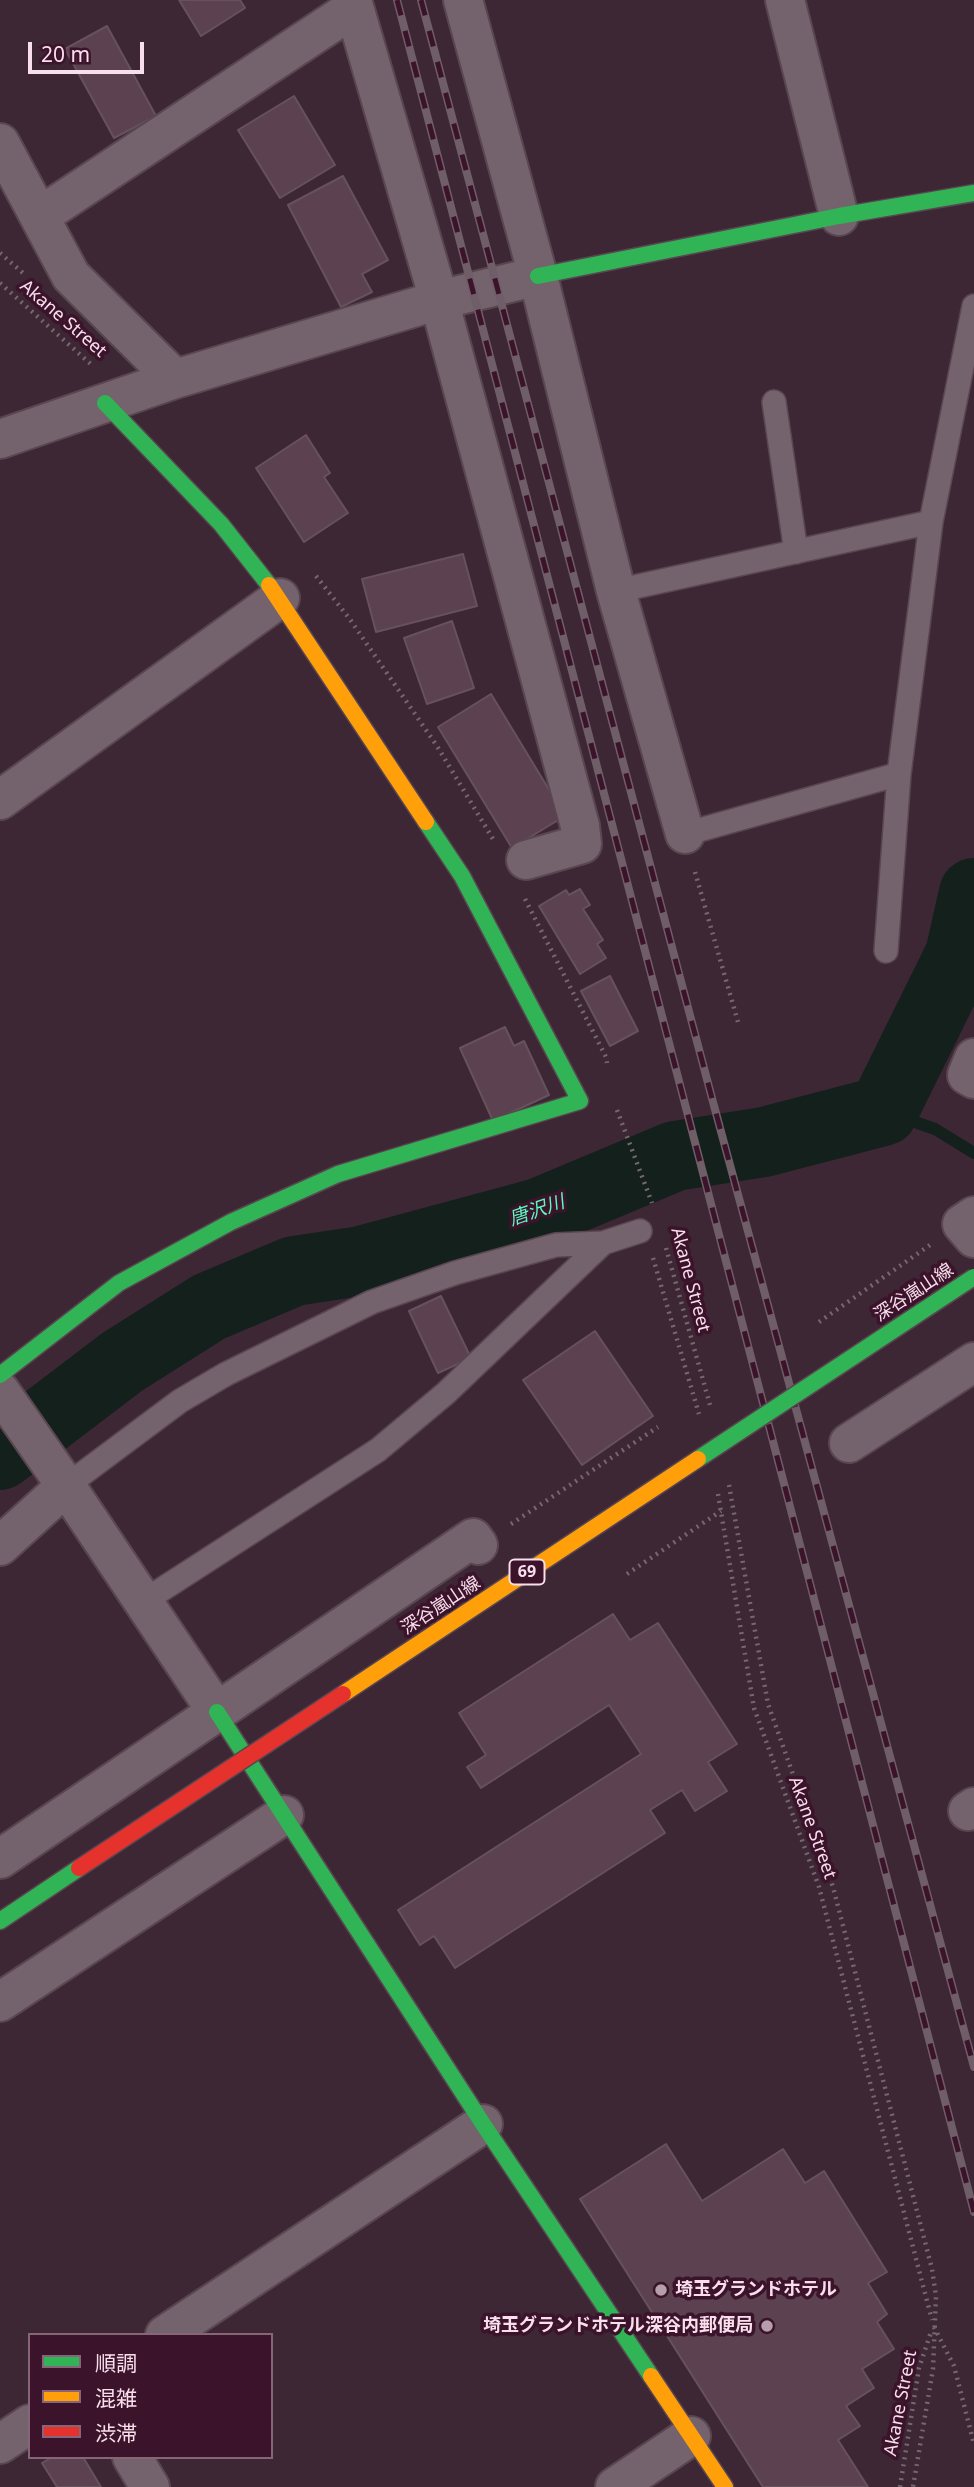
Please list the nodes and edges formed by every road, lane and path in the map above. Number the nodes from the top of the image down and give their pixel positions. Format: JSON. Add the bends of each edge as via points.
{"nodes":[{"id":1,"x":463,"y":0,"type":"edge"},
{"id":2,"x":785,"y":0,"type":"edge"},
{"id":3,"x":353,"y":4,"type":"edge"},
{"id":4,"x":0,"y":143,"type":"edge"},
{"id":5,"x":974,"y":194,"type":"edge"},
{"id":6,"x":40,"y":216,"type":"junction"},
{"id":7,"x":839,"y":216,"type":"junction"},
{"id":8,"x":538,"y":276,"type":"junction"},
{"id":9,"x":0,"y":283,"type":"edge"},
{"id":10,"x":439,"y":300,"type":"junction"},
{"id":11,"x":974,"y":306,"type":"edge"},
{"id":12,"x":175,"y":379,"type":"junction"},
{"id":13,"x":102,"y":387,"type":"junction"},
{"id":14,"x":774,"y":402,"type":"dead end"},
{"id":15,"x":0,"y":439,"type":"edge"},
{"id":16,"x":930,"y":522,"type":"junction"},
{"id":17,"x":796,"y":552,"type":"junction"},
{"id":18,"x":616,"y":591,"type":"junction"},
{"id":19,"x":281,"y":598,"type":"junction"},
{"id":20,"x":899,"y":774,"type":"junction"},
{"id":21,"x":0,"y":800,"type":"edge"},
{"id":22,"x":685,"y":834,"type":"junction"},
{"id":23,"x":526,"y":860,"type":"dead end"},
{"id":24,"x":886,"y":951,"type":"dead end"},
{"id":25,"x":738,"y":1022,"type":"dead end"},
{"id":26,"x":974,"y":1058,"type":"edge"},
{"id":27,"x":974,"y":1079,"type":"edge"},
{"id":28,"x":617,"y":1111,"type":"dead end"},
{"id":29,"x":654,"y":1209,"type":"dead end"},
{"id":30,"x":970,"y":1226,"type":"edge"},
{"id":31,"x":640,"y":1231,"type":"dead end"},
{"id":32,"x":603,"y":1243,"type":"junction"},
{"id":33,"x":666,"y":1244,"type":"dead end"},
{"id":34,"x":652,"y":1255,"type":"dead end"},
{"id":35,"x":974,"y":1277,"type":"edge"},
{"id":36,"x":819,"y":1322,"type":"dead end"},
{"id":37,"x":974,"y":1362,"type":"edge"},
{"id":38,"x":1,"y":1387,"type":"edge"},
{"id":39,"x":713,"y":1413,"type":"dead end"},
{"id":40,"x":702,"y":1423,"type":"dead end"},
{"id":41,"x":658,"y":1427,"type":"dead end"},
{"id":42,"x":849,"y":1443,"type":"dead end"},
{"id":43,"x":726,"y":1473,"type":"dead end"},
{"id":44,"x":62,"y":1480,"type":"junction"},
{"id":45,"x":718,"y":1492,"type":"dead end"},
{"id":46,"x":722,"y":1511,"type":"junction"},
{"id":47,"x":478,"y":1545,"type":"joint"},
{"id":48,"x":0,"y":1546,"type":"edge"},
{"id":49,"x":627,"y":1574,"type":"dead end"},
{"id":50,"x":144,"y":1601,"type":"junction"},
{"id":51,"x":217,"y":1712,"type":"junction"},
{"id":52,"x":284,"y":1815,"type":"junction"},
{"id":53,"x":0,"y":1859,"type":"edge"},
{"id":54,"x":0,"y":1922,"type":"edge"},
{"id":55,"x":0,"y":2002,"type":"edge"},
{"id":56,"x":483,"y":2124,"type":"junction"},
{"id":57,"x":933,"y":2325,"type":"junction"},
{"id":58,"x":168,"y":2333,"type":"edge"},
{"id":59,"x":28,"y":2425,"type":"edge"},
{"id":60,"x":691,"y":2436,"type":"junction"},
{"id":61,"x":0,"y":2444,"type":"edge"},
{"id":62,"x":974,"y":2444,"type":"edge"},
{"id":63,"x":133,"y":2459,"type":"edge"},
{"id":64,"x":150,"y":2487,"type":"edge"},
{"id":65,"x":615,"y":2487,"type":"edge"},
{"id":66,"x":725,"y":2487,"type":"edge"},
{"id":67,"x":900,"y":2487,"type":"edge"},
{"id":68,"x":914,"y":2487,"type":"edge"}],
"edges":[{"from":1,"to":8,"type":"street"},
{"from":2,"to":7,"type":"street"},
{"from":3,"to":6,"type":"street"},
{"from":3,"to":10,"type":"street"},
{"from":4,"to":6,"type":"street"},
{"from":5,"to":7,"type":"street"},
{"from":6,"to":12,"type":"street","via":[[71,276]]},
{"from":7,"to":8,"type":"street"},
{"from":8,"to":10,"type":"street"},
{"from":8,"to":18,"type":"street"},
{"from":9,"to":13,"type":"path","name":"Akane Street"},
{"from":10,"to":12,"type":"street"},
{"from":10,"to":23,"type":"street","via":[[580,826],[582,844]]},
{"from":11,"to":16,"type":"lane"},
{"from":12,"to":13,"type":"street"},
{"from":13,"to":15,"type":"street"},
{"from":13,"to":19,"type":"street"},
{"from":14,"to":17,"type":"lane"},
{"from":16,"to":17,"type":"lane"},
{"from":16,"to":20,"type":"lane"},
{"from":17,"to":18,"type":"lane"},
{"from":18,"to":22,"type":"street"},
{"from":19,"to":21,"type":"street"},
{"from":19,"to":38,"type":"street","via":[[463,876],[580,1101],[338,1174],[231,1222],[120,1283],[58,1328]]},
{"from":20,"to":22,"type":"lane"},
{"from":20,"to":24,"type":"lane"},
{"from":22,"to":25,"type":"path"},
{"from":26,"to":27,"type":"street","via":[[967,1074]]},
{"from":28,"to":29,"type":"path","name":"Akane Street"},
{"from":30,"to":36,"type":"path"},
{"from":31,"to":32,"type":"lane"},
{"from":32,"to":44,"type":"lane","via":[[556,1245],[372,1302],[226,1374]]},
{"from":32,"to":50,"type":"lane","via":[[446,1393],[379,1450]]},
{"from":33,"to":39,"type":"path","name":"Akane Street"},
{"from":34,"to":40,"type":"path","name":"Akane Street"},
{"from":35,"to":54,"type":"street","name":"深谷嵐山線","number":"69","bridge":true},
{"from":37,"to":42,"type":"street"},
{"from":38,"to":44,"type":"street"},
{"from":41,"to":47,"type":"path"},
{"from":43,"to":57,"type":"path","name":"Akane Street","via":[[768,1704],[833,1887],[932,2269],[936,2295]]},
{"from":44,"to":48,"type":"street"},
{"from":44,"to":50,"type":"street"},
{"from":45,"to":46,"type":"path","name":"Akane Street"},
{"from":46,"to":49,"type":"path"},
{"from":46,"to":57,"type":"path","name":"Akane Street","via":[[754,1708],[819,1887]]},
{"from":47,"to":51,"type":"street","via":[[473,1538]]},
{"from":50,"to":51,"type":"street"},
{"from":51,"to":52,"type":"street"},
{"from":51,"to":53,"type":"street"},
{"from":52,"to":55,"type":"street"},
{"from":52,"to":56,"type":"street"},
{"from":56,"to":58,"type":"street"},
{"from":56,"to":60,"type":"street"},
{"from":57,"to":62,"type":"path","via":[[954,2366]]},
{"from":57,"to":67,"type":"path","name":"Akane Street","via":[[919,2368]]},
{"from":57,"to":68,"type":"path","name":"Akane Street","via":[[933,2369]]},
{"from":59,"to":61,"type":"street"},
{"from":60,"to":65,"type":"street"},
{"from":60,"to":66,"type":"street"},
{"from":63,"to":64,"type":"street"}]}
